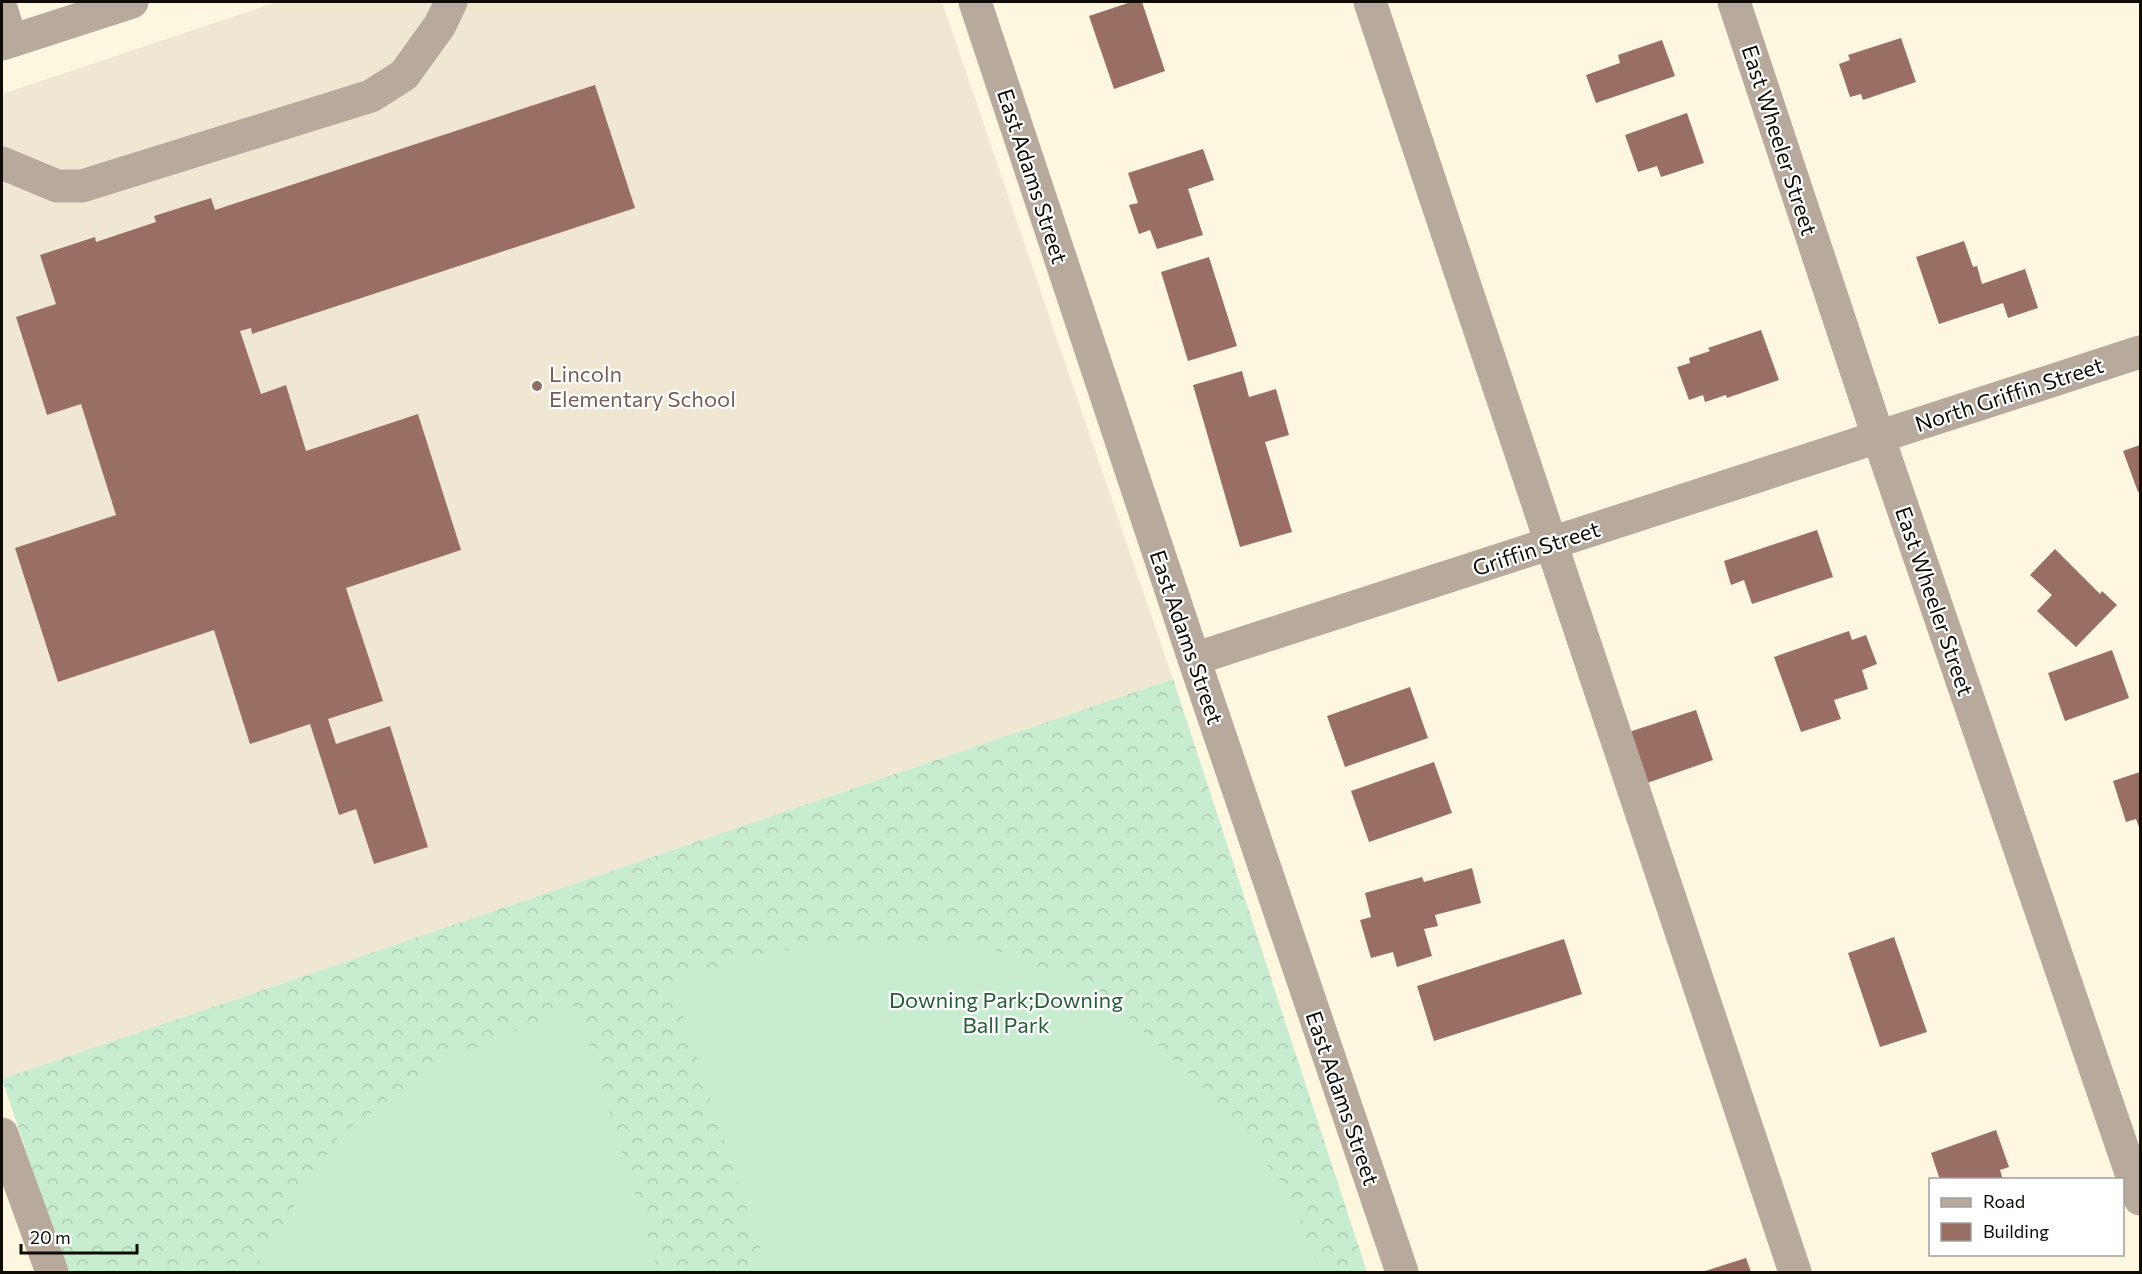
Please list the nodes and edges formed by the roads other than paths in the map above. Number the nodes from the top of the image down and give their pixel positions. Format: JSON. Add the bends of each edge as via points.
{"nodes":[{"id":1,"x":132,"y":2,"type":"edge"},
{"id":2,"x":451,"y":2,"type":"edge"},
{"id":3,"x":975,"y":2,"type":"edge"},
{"id":4,"x":1370,"y":2,"type":"edge"},
{"id":5,"x":1734,"y":2,"type":"edge"},
{"id":6,"x":5,"y":32,"type":"edge"},
{"id":7,"x":2,"y":163,"type":"edge"},
{"id":8,"x":2140,"y":352,"type":"edge"},
{"id":9,"x":1878,"y":436,"type":"junction"},
{"id":10,"x":1551,"y":543,"type":"junction"},
{"id":11,"x":1194,"y":659,"type":"junction"},
{"id":12,"x":2,"y":1134,"type":"edge"},
{"id":13,"x":2140,"y":1199,"type":"edge"},
{"id":14,"x":52,"y":1272,"type":"edge"},
{"id":15,"x":1402,"y":1272,"type":"edge"},
{"id":16,"x":1795,"y":1272,"type":"edge"}],
"edges":[{"from":1,"to":6,"type":"street"},
{"from":2,"to":7,"type":"street","via":[[440,25],[404,75],[371,96],[82,186],[57,186]]},
{"from":3,"to":11,"type":"street","name":"East Adams Street"},
{"from":4,"to":10,"type":"street"},
{"from":5,"to":9,"type":"street","name":"East Wheeler Street"},
{"from":8,"to":9,"type":"street","name":"North Griffin Street"},
{"from":9,"to":10,"type":"street","name":"Griffin Street"},
{"from":9,"to":13,"type":"street","name":"East Wheeler Street"},
{"from":10,"to":11,"type":"street","name":"Griffin Street"},
{"from":10,"to":16,"type":"street"},
{"from":11,"to":15,"type":"street","name":"East Adams Street"},
{"from":12,"to":14,"type":"street"}]}
